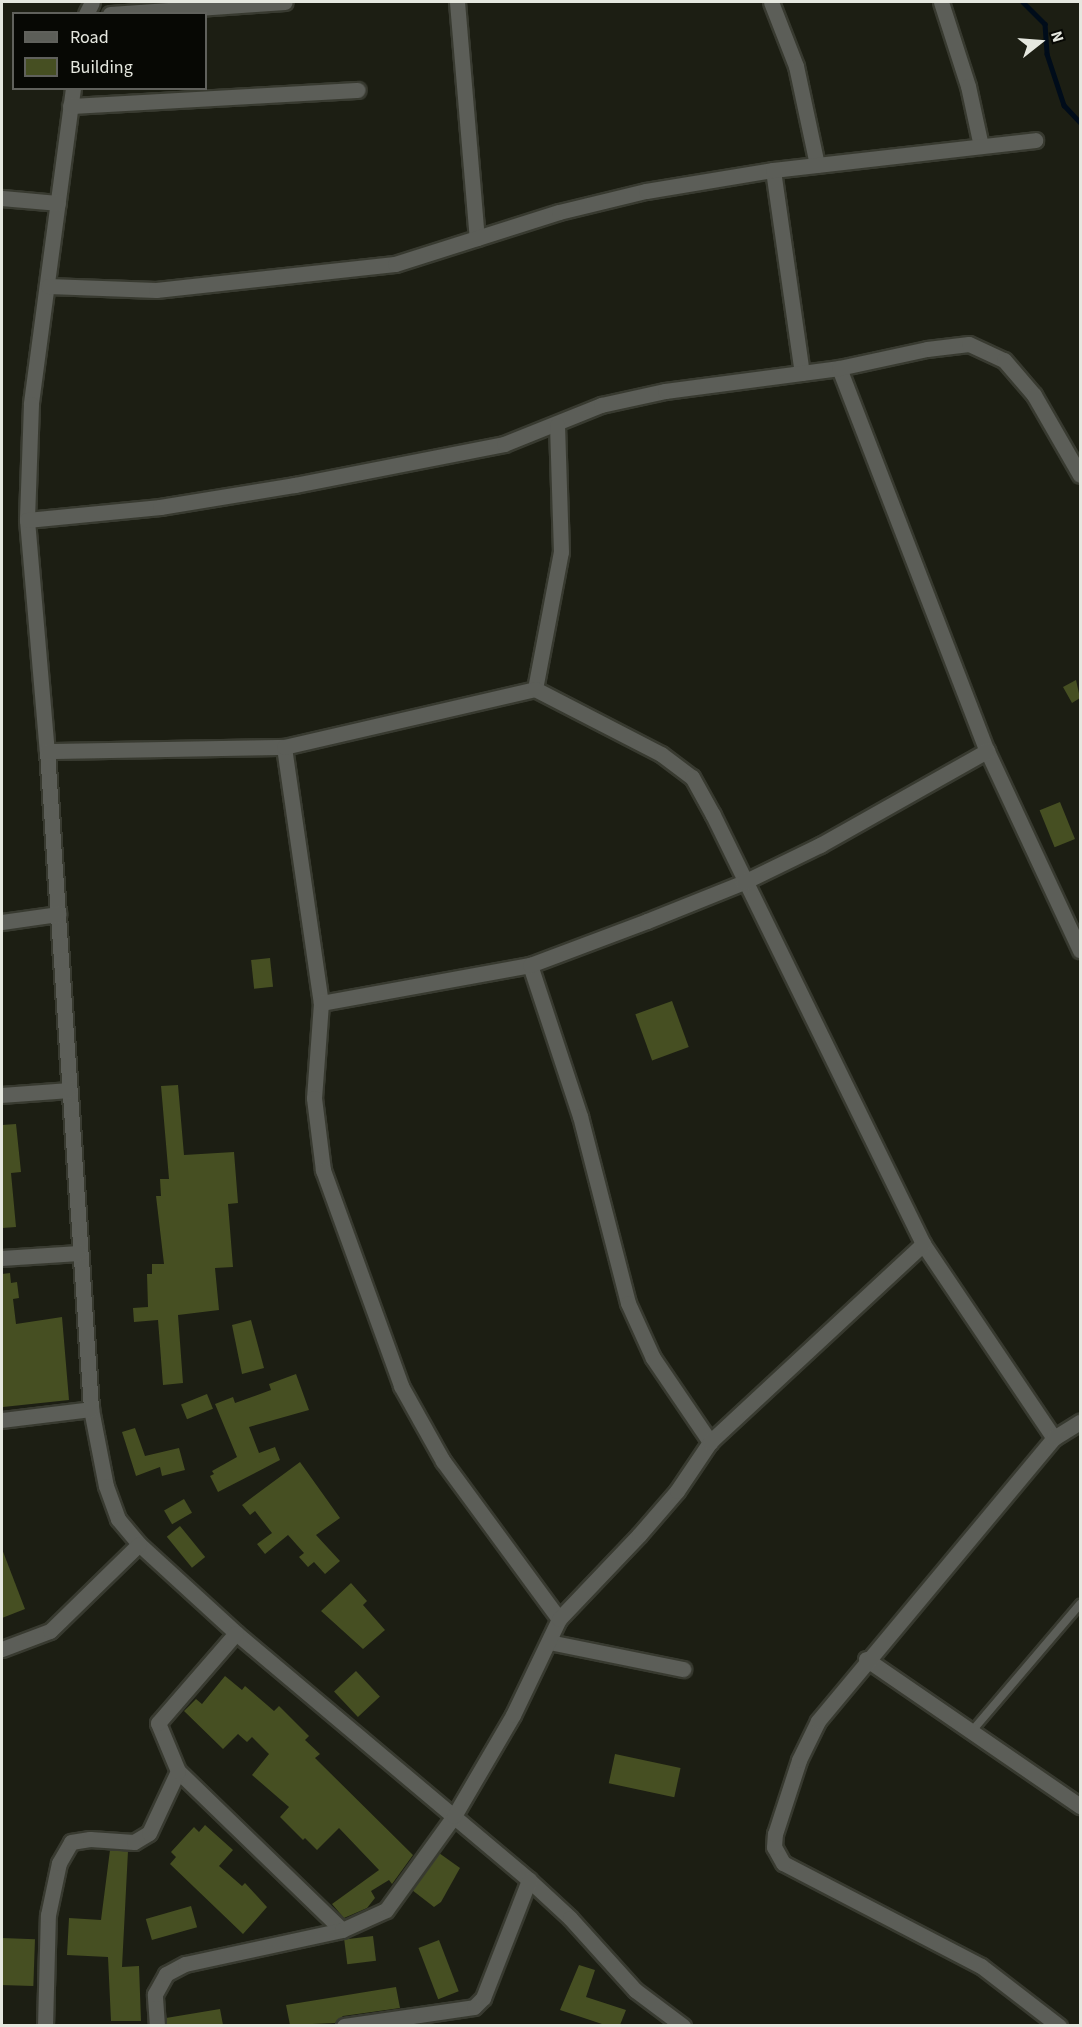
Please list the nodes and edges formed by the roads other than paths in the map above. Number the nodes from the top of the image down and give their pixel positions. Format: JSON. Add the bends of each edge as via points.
{"nodes":[{"id":1,"x":285,"y":2,"type":"edge"},
{"id":2,"x":457,"y":2,"type":"edge"},
{"id":3,"x":771,"y":2,"type":"edge"},
{"id":4,"x":940,"y":2,"type":"edge"},
{"id":5,"x":139,"y":12,"type":"edge"},
{"id":6,"x":73,"y":90,"type":"edge"},
{"id":7,"x":358,"y":90,"type":"dead end"},
{"id":8,"x":70,"y":106,"type":"junction"},
{"id":9,"x":1035,"y":140,"type":"dead end"},
{"id":10,"x":981,"y":146,"type":"junction"},
{"id":11,"x":817,"y":165,"type":"junction"},
{"id":12,"x":773,"y":170,"type":"junction"},
{"id":13,"x":2,"y":198,"type":"edge"},
{"id":14,"x":58,"y":203,"type":"junction"},
{"id":15,"x":477,"y":238,"type":"junction"},
{"id":16,"x":48,"y":286,"type":"junction"},
{"id":17,"x":839,"y":368,"type":"junction"},
{"id":18,"x":802,"y":373,"type":"junction"},
{"id":19,"x":557,"y":425,"type":"junction"},
{"id":20,"x":1080,"y":475,"type":"edge"},
{"id":21,"x":27,"y":520,"type":"junction"},
{"id":22,"x":535,"y":689,"type":"junction"},
{"id":23,"x":284,"y":747,"type":"junction"},
{"id":24,"x":47,"y":751,"type":"junction"},
{"id":25,"x":987,"y":751,"type":"junction"},
{"id":26,"x":744,"y":882,"type":"junction"},
{"id":27,"x":58,"y":914,"type":"junction"},
{"id":28,"x":2,"y":922,"type":"edge"},
{"id":29,"x":1080,"y":950,"type":"edge"},
{"id":30,"x":530,"y":964,"type":"junction"},
{"id":31,"x":321,"y":1003,"type":"junction"},
{"id":32,"x":69,"y":1090,"type":"junction"},
{"id":33,"x":2,"y":1095,"type":"edge"},
{"id":34,"x":923,"y":1244,"type":"junction"},
{"id":35,"x":78,"y":1253,"type":"junction"},
{"id":36,"x":2,"y":1258,"type":"edge"},
{"id":37,"x":91,"y":1409,"type":"junction"},
{"id":38,"x":2,"y":1420,"type":"edge"},
{"id":39,"x":1080,"y":1422,"type":"edge"},
{"id":40,"x":1054,"y":1438,"type":"junction"},
{"id":41,"x":710,"y":1442,"type":"junction"},
{"id":42,"x":139,"y":1544,"type":"junction"},
{"id":43,"x":1080,"y":1604,"type":"edge"},
{"id":44,"x":559,"y":1619,"type":"junction"},
{"id":45,"x":236,"y":1633,"type":"junction"},
{"id":46,"x":549,"y":1642,"type":"junction"},
{"id":47,"x":2,"y":1649,"type":"edge"},
{"id":48,"x":866,"y":1659,"type":"junction"},
{"id":49,"x":683,"y":1669,"type":"dead end"},
{"id":50,"x":972,"y":1731,"type":"junction"},
{"id":51,"x":178,"y":1772,"type":"junction"},
{"id":52,"x":1080,"y":1806,"type":"edge"},
{"id":53,"x":454,"y":1816,"type":"junction"},
{"id":54,"x":529,"y":1880,"type":"junction"},
{"id":55,"x":342,"y":1930,"type":"junction"},
{"id":56,"x":45,"y":2025,"type":"edge"},
{"id":57,"x":157,"y":2025,"type":"edge"},
{"id":58,"x":344,"y":2025,"type":"edge"},
{"id":59,"x":683,"y":2025,"type":"edge"},
{"id":60,"x":1059,"y":2025,"type":"edge"}],
"edges":[{"from":1,"to":5,"type":"street"},
{"from":2,"to":15,"type":"street"},
{"from":3,"to":11,"type":"street","via":[[796,66]]},
{"from":4,"to":10,"type":"street","via":[[968,86]]},
{"from":6,"to":8,"type":"street"},
{"from":7,"to":8,"type":"street"},
{"from":8,"to":14,"type":"street"},
{"from":9,"to":10,"type":"street"},
{"from":10,"to":11,"type":"street"},
{"from":11,"to":12,"type":"street"},
{"from":12,"to":15,"type":"street","via":[[646,191],[559,212]]},
{"from":12,"to":18,"type":"street"},
{"from":13,"to":14,"type":"street"},
{"from":14,"to":16,"type":"street"},
{"from":15,"to":16,"type":"street","via":[[395,264],[265,279],[156,290]]},
{"from":16,"to":21,"type":"street","via":[[31,404]]},
{"from":17,"to":18,"type":"street"},
{"from":17,"to":20,"type":"street","via":[[969,344],[1004,360],[1019,377],[1034,395]]},
{"from":17,"to":25,"type":"street"},
{"from":18,"to":19,"type":"street","via":[[601,405]]},
{"from":19,"to":21,"type":"street","via":[[504,444],[295,485],[160,507]]},
{"from":19,"to":22,"type":"street","via":[[561,552]]},
{"from":21,"to":24,"type":"street"},
{"from":22,"to":23,"type":"street"},
{"from":22,"to":26,"type":"street","via":[[661,754],[692,777]]},
{"from":23,"to":24,"type":"street"},
{"from":23,"to":31,"type":"street"},
{"from":24,"to":27,"type":"street"},
{"from":25,"to":26,"type":"street","via":[[820,845]]},
{"from":25,"to":29,"type":"street"},
{"from":26,"to":30,"type":"street"},
{"from":26,"to":34,"type":"street"},
{"from":27,"to":28,"type":"street"},
{"from":27,"to":32,"type":"street"},
{"from":30,"to":31,"type":"street"},
{"from":30,"to":41,"type":"street","via":[[580,1116],[628,1303],[653,1358]]},
{"from":31,"to":44,"type":"street","via":[[314,1098],[323,1170],[377,1325],[401,1386],[443,1461]]},
{"from":32,"to":33,"type":"street"},
{"from":32,"to":35,"type":"street"},
{"from":34,"to":40,"type":"street"},
{"from":34,"to":41,"type":"street"},
{"from":35,"to":36,"type":"street"},
{"from":35,"to":37,"type":"street"},
{"from":37,"to":38,"type":"street"},
{"from":37,"to":42,"type":"street","via":[[106,1486],[118,1518]]},
{"from":39,"to":40,"type":"street"},
{"from":40,"to":48,"type":"street"},
{"from":41,"to":44,"type":"street","via":[[677,1491]]},
{"from":42,"to":45,"type":"street"},
{"from":42,"to":47,"type":"street","via":[[50,1631]]},
{"from":43,"to":50,"type":"lane"},
{"from":44,"to":46,"type":"street"},
{"from":45,"to":51,"type":"street","via":[[158,1723]]},
{"from":45,"to":53,"type":"street"},
{"from":46,"to":49,"type":"street"},
{"from":46,"to":53,"type":"street","via":[[513,1715]]},
{"from":48,"to":50,"type":"street"},
{"from":48,"to":60,"type":"street","via":[[818,1721],[800,1760],[774,1847],[783,1863],[981,1966]]},
{"from":50,"to":52,"type":"street"},
{"from":51,"to":55,"type":"street"},
{"from":51,"to":56,"type":"street","via":[[150,1833],[134,1842],[71,1842],[58,1863],[48,1915]]},
{"from":53,"to":54,"type":"street"},
{"from":53,"to":55,"type":"street","via":[[386,1910]]},
{"from":54,"to":58,"type":"street","via":[[483,1998],[474,2007]]},
{"from":54,"to":59,"type":"street","via":[[570,1917],[635,1990]]},
{"from":55,"to":57,"type":"street","via":[[185,1964],[166,1974],[155,1994]]}]}
